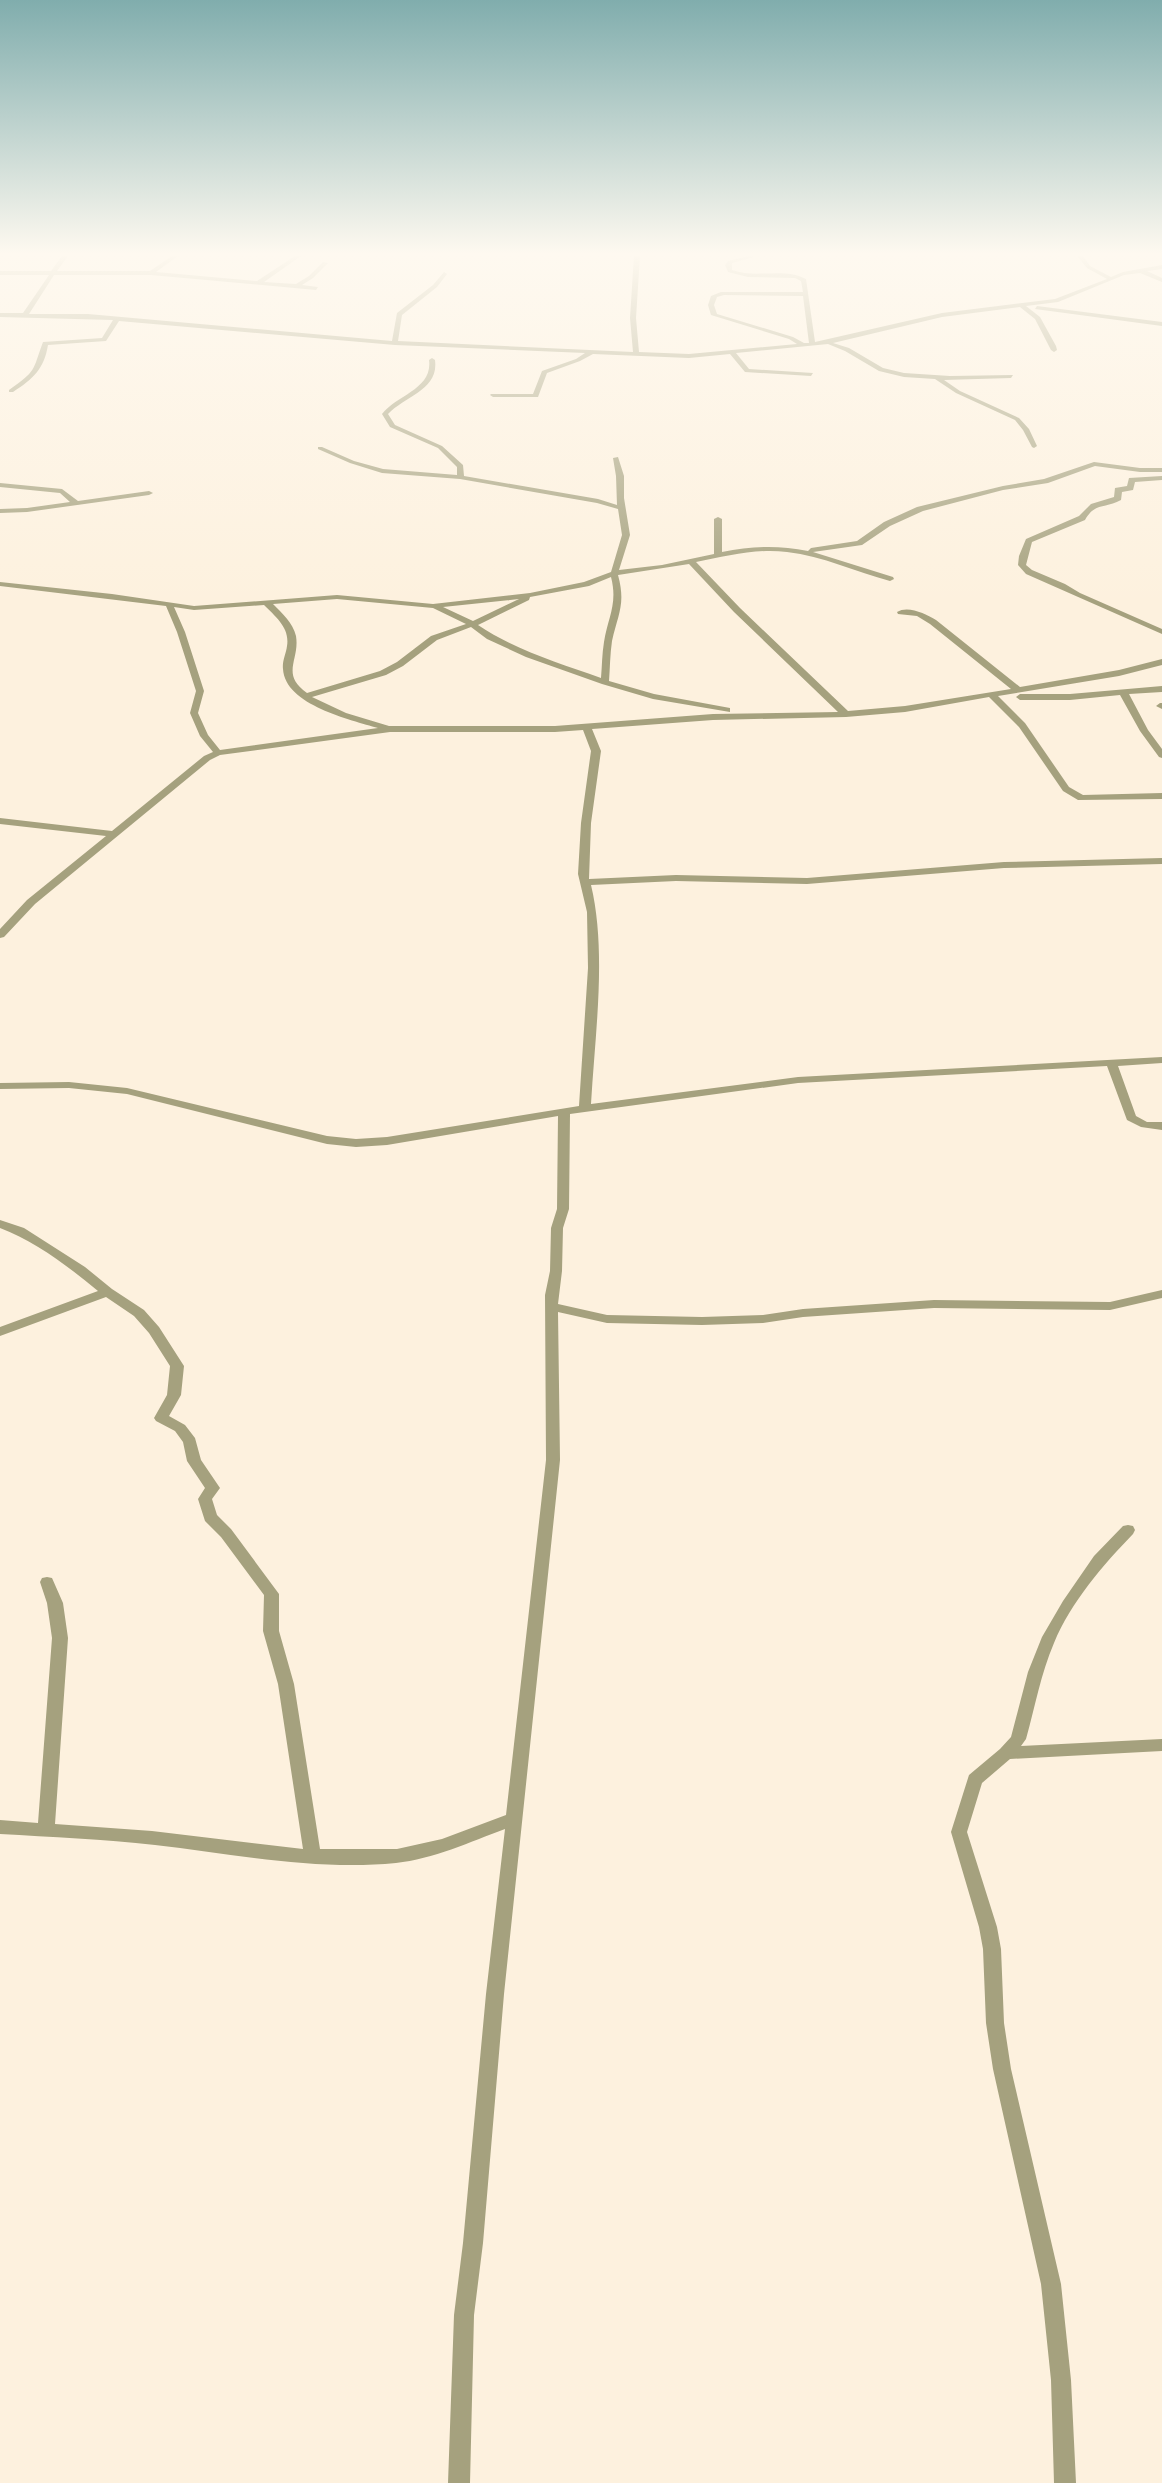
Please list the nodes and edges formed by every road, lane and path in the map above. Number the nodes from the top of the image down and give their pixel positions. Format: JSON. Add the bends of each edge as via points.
{"nodes":[{"id":1,"x":35,"y":372,"type":"edge"},
{"id":2,"x":433,"y":372,"type":"edge"},
{"id":3,"x":544,"y":372,"type":"edge"},
{"id":4,"x":765,"y":372,"type":"edge"},
{"id":5,"x":887,"y":372,"type":"edge"},
{"id":6,"x":811,"y":374,"type":"dead end"},
{"id":7,"x":936,"y":376,"type":"junction"},
{"id":8,"x":1011,"y":376,"type":"dead end"},
{"id":9,"x":11,"y":391,"type":"dead end"},
{"id":10,"x":493,"y":395,"type":"dead end"},
{"id":11,"x":1034,"y":446,"type":"dead end"},
{"id":12,"x":320,"y":448,"type":"dead end"},
{"id":13,"x":616,"y":458,"type":"dead end"},
{"id":14,"x":1162,"y":470,"type":"edge"},
{"id":15,"x":460,"y":477,"type":"junction"},
{"id":16,"x":1162,"y":478,"type":"edge"},
{"id":17,"x":0,"y":486,"type":"edge"},
{"id":18,"x":149,"y":493,"type":"dead end"},
{"id":19,"x":76,"y":503,"type":"junction"},
{"id":20,"x":621,"y":508,"type":"junction"},
{"id":21,"x":0,"y":511,"type":"edge"},
{"id":22,"x":718,"y":519,"type":"dead end"},
{"id":23,"x":794,"y":551,"type":"junction"},
{"id":24,"x":718,"y":554,"type":"junction"},
{"id":25,"x":690,"y":560,"type":"junction"},
{"id":26,"x":614,"y":573,"type":"junction"},
{"id":27,"x":890,"y":579,"type":"dead end"},
{"id":28,"x":0,"y":584,"type":"edge"},
{"id":29,"x":530,"y":595,"type":"junction"},
{"id":30,"x":266,"y":602,"type":"junction"},
{"id":31,"x":169,"y":605,"type":"junction"},
{"id":32,"x":434,"y":606,"type":"junction"},
{"id":33,"x":901,"y":612,"type":"dead end"},
{"id":34,"x":470,"y":624,"type":"junction"},
{"id":35,"x":1162,"y":632,"type":"edge"},
{"id":36,"x":1162,"y":662,"type":"edge"},
{"id":37,"x":605,"y":682,"type":"junction"},
{"id":38,"x":1162,"y":690,"type":"edge"},
{"id":39,"x":1019,"y":691,"type":"junction"},
{"id":40,"x":1123,"y":692,"type":"junction"},
{"id":41,"x":995,"y":695,"type":"junction"},
{"id":42,"x":307,"y":696,"type":"junction"},
{"id":43,"x":846,"y":714,"type":"junction"},
{"id":44,"x":756,"y":715,"type":"junction"},
{"id":45,"x":587,"y":728,"type":"junction"},
{"id":46,"x":390,"y":729,"type":"junction"},
{"id":47,"x":218,"y":753,"type":"junction"},
{"id":48,"x":1162,"y":755,"type":"edge"},
{"id":49,"x":1162,"y":796,"type":"edge"},
{"id":50,"x":0,"y":821,"type":"edge"},
{"id":51,"x":113,"y":834,"type":"junction"},
{"id":52,"x":1157,"y":861,"type":"edge"},
{"id":53,"x":1162,"y":867,"type":"edge"},
{"id":54,"x":585,"y":882,"type":"junction"},
{"id":55,"x":0,"y":936,"type":"edge"},
{"id":56,"x":1162,"y":1060,"type":"edge"},
{"id":57,"x":1111,"y":1063,"type":"junction"},
{"id":58,"x":0,"y":1086,"type":"edge"},
{"id":59,"x":585,"y":1108,"type":"junction"},
{"id":60,"x":564,"y":1112,"type":"junction"},
{"id":61,"x":1162,"y":1126,"type":"edge"},
{"id":62,"x":0,"y":1224,"type":"edge"},
{"id":63,"x":107,"y":1292,"type":"junction"},
{"id":64,"x":1162,"y":1294,"type":"edge"},
{"id":65,"x":552,"y":1308,"type":"junction"},
{"id":66,"x":0,"y":1332,"type":"edge"},
{"id":67,"x":1128,"y":1530,"type":"dead end"},
{"id":68,"x":47,"y":1582,"type":"dead end"},
{"id":69,"x":1162,"y":1745,"type":"edge"},
{"id":70,"x":1006,"y":1753,"type":"junction"},
{"id":71,"x":514,"y":1819,"type":"junction"},
{"id":72,"x":0,"y":1827,"type":"edge"},
{"id":73,"x":46,"y":1830,"type":"junction"},
{"id":74,"x":314,"y":1856,"type":"junction"},
{"id":75,"x":459,"y":2483,"type":"edge"},
{"id":76,"x":1064,"y":2483,"type":"edge"}],
"edges":[{"from":1,"to":9,"type":"street"},
{"from":2,"to":15,"type":"street","via":[[425,385],[385,414],[392,426],[440,448],[457,461],[461,466]]},
{"from":3,"to":10,"type":"street","via":[[536,396]]},
{"from":4,"to":6,"type":"street"},
{"from":5,"to":7,"type":"street"},
{"from":7,"to":8,"type":"street"},
{"from":7,"to":11,"type":"street","via":[[958,392],[1017,418],[1023,423]]},
{"from":12,"to":15,"type":"street","via":[[382,471]]},
{"from":13,"to":20,"type":"street"},
{"from":14,"to":23,"type":"street","via":[[1094,464],[1045,481],[920,509],[887,524],[858,543]]},
{"from":15,"to":20,"type":"street","via":[[598,501]]},
{"from":16,"to":35,"type":"street","via":[[1132,480],[1130,488],[1118,490],[1118,498],[1114,501],[1095,504],[1087,508],[1082,518],[1029,541],[1022,564],[1029,572]]},
{"from":17,"to":19,"type":"street","via":[[62,491]]},
{"from":18,"to":19,"type":"street"},
{"from":19,"to":21,"type":"street"},
{"from":20,"to":26,"type":"street","via":[[626,535]]},
{"from":22,"to":24,"type":"street"},
{"from":23,"to":24,"type":"street","via":[[750,549]]},
{"from":23,"to":27,"type":"street"},
{"from":24,"to":25,"type":"street"},
{"from":25,"to":26,"type":"street"},
{"from":25,"to":43,"type":"street","via":[[737,610]]},
{"from":26,"to":29,"type":"street","via":[[586,584]]},
{"from":26,"to":37,"type":"street","via":[[618,606],[608,642]]},
{"from":28,"to":31,"type":"street"},
{"from":29,"to":32,"type":"street"},
{"from":29,"to":34,"type":"street"},
{"from":30,"to":31,"type":"street","via":[[194,608]]},
{"from":30,"to":32,"type":"street","via":[[337,597]]},
{"from":30,"to":42,"type":"street","via":[[290,630],[292,640],[287,671],[293,686]]},
{"from":31,"to":47,"type":"street","via":[[200,690],[194,714],[204,736]]},
{"from":32,"to":34,"type":"street"},
{"from":33,"to":39,"type":"street","via":[[919,614],[933,622]]},
{"from":34,"to":37,"type":"street","via":[[529,655]]},
{"from":34,"to":42,"type":"street","via":[[434,638],[383,673]]},
{"from":36,"to":39,"type":"street"},
{"from":37,"to":44,"type":"street","via":[[677,701]]},
{"from":38,"to":40,"type":"street"},
{"from":39,"to":41,"type":"street"},
{"from":40,"to":41,"type":"street","via":[[1042,698]]},
{"from":40,"to":48,"type":"street","via":[[1144,731]]},
{"from":41,"to":43,"type":"street","via":[[905,709]]},
{"from":41,"to":49,"type":"street","via":[[1022,725],[1073,795],[1092,798]]},
{"from":42,"to":46,"type":"street","via":[[324,708]]},
{"from":43,"to":44,"type":"street"},
{"from":44,"to":45,"type":"street"},
{"from":45,"to":46,"type":"street"},
{"from":45,"to":54,"type":"street","via":[[596,751],[586,823]]},
{"from":46,"to":47,"type":"street"},
{"from":47,"to":51,"type":"street","via":[[207,758]]},
{"from":50,"to":51,"type":"street"},
{"from":51,"to":55,"type":"street","via":[[31,902]]},
{"from":52,"to":53,"type":"street"},
{"from":52,"to":54,"type":"street","via":[[1004,865],[807,881],[676,878]]},
{"from":54,"to":59,"type":"street","via":[[592,912],[593,968]]},
{"from":56,"to":57,"type":"street"},
{"from":57,"to":59,"type":"street","via":[[798,1080]]},
{"from":57,"to":61,"type":"street","via":[[1131,1118],[1145,1125]]},
{"from":58,"to":60,"type":"street","via":[[69,1085],[128,1091],[327,1140],[356,1143],[387,1141]]},
{"from":59,"to":60,"type":"street"},
{"from":60,"to":65,"type":"street","via":[[563,1209],[557,1228]]},
{"from":62,"to":63,"type":"street","via":[[20,1231],[74,1265]]},
{"from":63,"to":66,"type":"street"},
{"from":63,"to":74,"type":"street","via":[[139,1313],[177,1366],[174,1395],[161,1418],[180,1428],[190,1441],[194,1461],[213,1488],[205,1499],[210,1517],[272,1594],[272,1631],[286,1684]]},
{"from":64,"to":65,"type":"street","via":[[1110,1306],[934,1304],[702,1321],[607,1318]]},
{"from":65,"to":71,"type":"street","via":[[554,1460]]},
{"from":67,"to":70,"type":"street","via":[[1099,1560],[1047,1641],[1018,1739]]},
{"from":68,"to":73,"type":"street","via":[[55,1603],[60,1638]]},
{"from":69,"to":70,"type":"street"},
{"from":70,"to":76,"type":"street","via":[[976,1780],[959,1832],[988,1927],[995,2023],[1002,2068],[1051,2284],[1061,2380]]},
{"from":71,"to":74,"type":"street","via":[[444,1845],[397,1856]]},
{"from":71,"to":75,"type":"street","via":[[474,2243],[464,2315]]},
{"from":72,"to":73,"type":"street"},
{"from":73,"to":74,"type":"street"}]}
